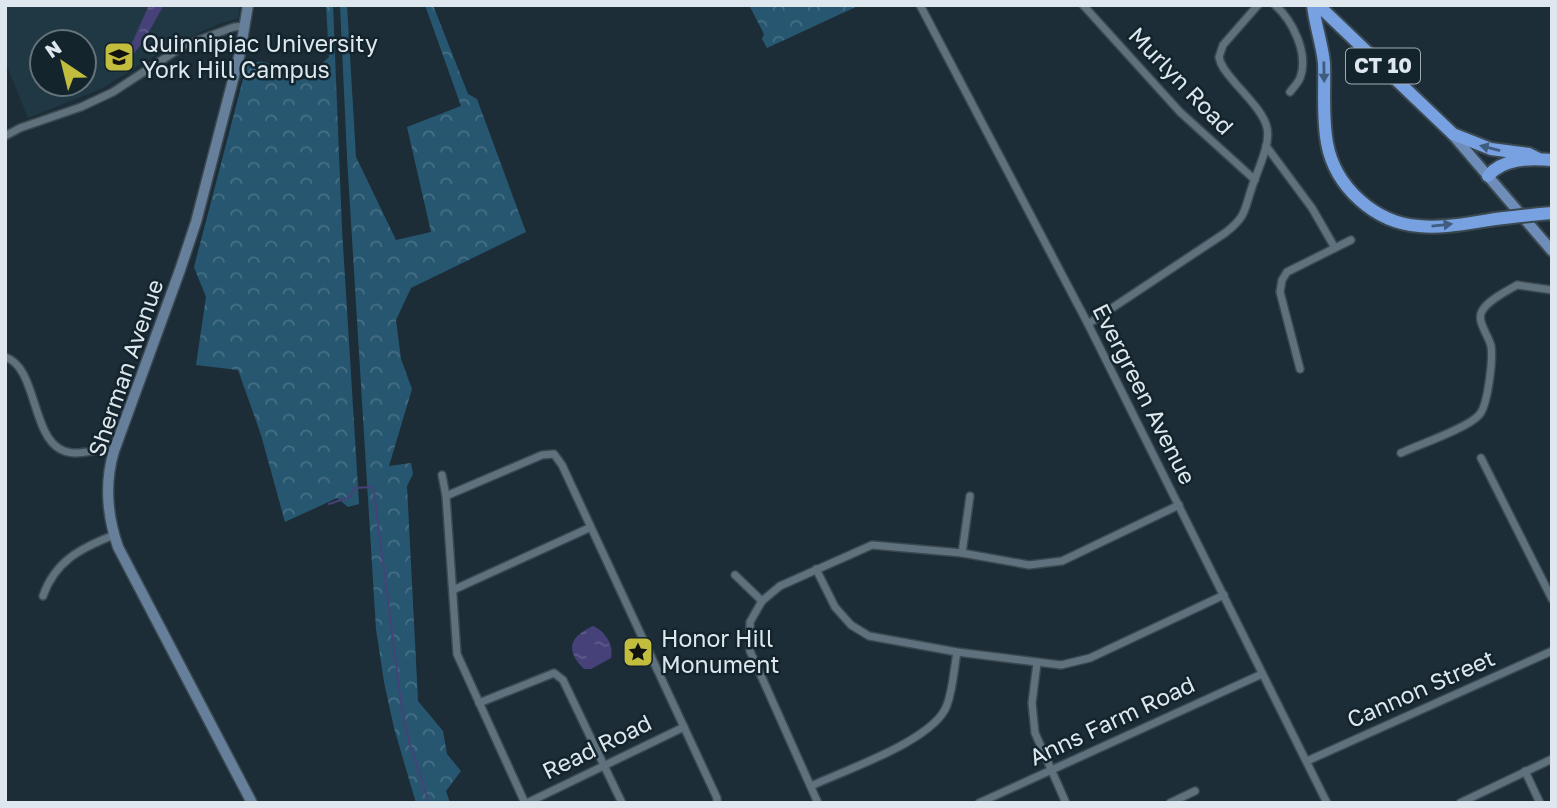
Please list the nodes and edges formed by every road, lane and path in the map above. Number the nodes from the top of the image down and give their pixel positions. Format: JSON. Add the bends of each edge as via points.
{"nodes":[{"id":1,"x":248,"y":5,"type":"edge"},
{"id":2,"x":920,"y":5,"type":"edge"},
{"id":3,"x":1083,"y":5,"type":"edge"},
{"id":4,"x":1258,"y":5,"type":"edge"},
{"id":5,"x":1275,"y":5,"type":"edge"},
{"id":6,"x":1315,"y":5,"type":"edge"},
{"id":7,"x":244,"y":26,"type":"junction"},
{"id":8,"x":1290,"y":92,"type":"dead end"},
{"id":9,"x":1447,"y":129,"type":"junction"},
{"id":10,"x":5,"y":136,"type":"edge"},
{"id":11,"x":1266,"y":146,"type":"junction"},
{"id":12,"x":1537,"y":158,"type":"junction"},
{"id":13,"x":1552,"y":160,"type":"edge"},
{"id":14,"x":1488,"y":176,"type":"junction"},
{"id":15,"x":1255,"y":180,"type":"junction"},
{"id":16,"x":1546,"y":213,"type":"edge"},
{"id":17,"x":1351,"y":240,"type":"dead end"},
{"id":18,"x":1335,"y":248,"type":"junction"},
{"id":19,"x":1552,"y":251,"type":"edge"},
{"id":20,"x":1552,"y":290,"type":"edge"},
{"id":21,"x":1088,"y":324,"type":"junction"},
{"id":22,"x":5,"y":357,"type":"edge"},
{"id":23,"x":1300,"y":369,"type":"dead end"},
{"id":24,"x":114,"y":451,"type":"junction"},
{"id":25,"x":1401,"y":453,"type":"dead end"},
{"id":26,"x":1481,"y":458,"type":"dead end"},
{"id":27,"x":442,"y":475,"type":"dead end"},
{"id":28,"x":446,"y":496,"type":"junction"},
{"id":29,"x":970,"y":496,"type":"dead end"},
{"id":30,"x":1179,"y":505,"type":"junction"},
{"id":31,"x":589,"y":528,"type":"junction"},
{"id":32,"x":114,"y":535,"type":"junction"},
{"id":33,"x":962,"y":553,"type":"junction"},
{"id":34,"x":816,"y":569,"type":"junction"},
{"id":35,"x":735,"y":575,"type":"dead end"},
{"id":36,"x":453,"y":590,"type":"junction"},
{"id":37,"x":1224,"y":595,"type":"junction"},
{"id":38,"x":43,"y":596,"type":"dead end"},
{"id":39,"x":1552,"y":599,"type":"edge"},
{"id":40,"x":762,"y":601,"type":"junction"},
{"id":41,"x":1552,"y":651,"type":"edge"},
{"id":42,"x":957,"y":652,"type":"junction"},
{"id":43,"x":1037,"y":663,"type":"junction"},
{"id":44,"x":1262,"y":674,"type":"junction"},
{"id":45,"x":479,"y":703,"type":"junction"},
{"id":46,"x":684,"y":727,"type":"junction"},
{"id":47,"x":1552,"y":759,"type":"edge"},
{"id":48,"x":1307,"y":761,"type":"junction"},
{"id":49,"x":605,"y":765,"type":"junction"},
{"id":50,"x":1051,"y":771,"type":"junction"},
{"id":51,"x":1525,"y":771,"type":"junction"},
{"id":52,"x":811,"y":786,"type":"junction"},
{"id":53,"x":1195,"y":791,"type":"dead end"},
{"id":54,"x":252,"y":803,"type":"edge"},
{"id":55,"x":526,"y":803,"type":"edge"},
{"id":56,"x":622,"y":803,"type":"edge"},
{"id":57,"x":717,"y":803,"type":"edge"},
{"id":58,"x":818,"y":803,"type":"edge"},
{"id":59,"x":979,"y":803,"type":"edge"},
{"id":60,"x":1066,"y":803,"type":"edge"},
{"id":61,"x":1170,"y":803,"type":"edge"},
{"id":62,"x":1327,"y":803,"type":"edge"},
{"id":63,"x":1460,"y":803,"type":"edge"},
{"id":64,"x":1540,"y":803,"type":"edge"}],
"edges":[{"from":1,"to":7,"type":"main road","name":"Sherman Avenue"},
{"from":2,"to":21,"type":"street","name":"Evergreen Avenue"},
{"from":3,"to":15,"type":"street","name":"Murlyn Road","via":[[1180,112]]},
{"from":4,"to":11,"type":"street","via":[[1223,45],[1219,57],[1265,119],[1269,131]]},
{"from":5,"to":8,"type":"street","via":[[1291,23],[1301,54],[1301,75]]},
{"from":6,"to":9,"type":"highway","number":"CT 10"},
{"from":6,"to":16,"type":"highway","one_way":true,"bridge":true,"via":[[1323,53],[1326,142],[1351,192],[1378,214],[1414,226]]},
{"from":7,"to":10,"type":"street","via":[[185,46],[113,92]]},
{"from":7,"to":24,"type":"main road","name":"Sherman Avenue","via":[[196,222]]},
{"from":12,"to":9,"type":"highway","one_way":true,"via":[[1482,147]]},
{"from":9,"to":14,"type":"main road","number":"CT 10"},
{"from":11,"to":15,"type":"street"},
{"from":11,"to":18,"type":"street"},
{"from":12,"to":13,"type":"highway"},
{"from":12,"to":14,"type":"highway","via":[[1503,165]]},
{"from":14,"to":19,"type":"main road","number":"CT 10"},
{"from":15,"to":21,"type":"street","via":[[1246,211],[1235,225]]},
{"from":17,"to":18,"type":"street"},
{"from":18,"to":23,"type":"street","via":[[1287,272],[1280,285]]},
{"from":20,"to":25,"type":"street","via":[[1517,285],[1482,310],[1491,356],[1479,415]]},
{"from":21,"to":30,"type":"street","name":"Evergreen Avenue"},
{"from":22,"to":24,"type":"street","via":[[16,364],[57,447],[70,452]]},
{"from":24,"to":32,"type":"main road","name":"Sherman Avenue","via":[[108,486]]},
{"from":26,"to":39,"type":"street"},
{"from":27,"to":28,"type":"street"},
{"from":28,"to":31,"type":"street","via":[[554,454]]},
{"from":28,"to":36,"type":"street"},
{"from":29,"to":33,"type":"street"},
{"from":30,"to":33,"type":"street","via":[[1062,561],[1029,565]]},
{"from":30,"to":37,"type":"street","name":"Evergreen Avenue"},
{"from":31,"to":36,"type":"street"},
{"from":31,"to":46,"type":"street"},
{"from":32,"to":38,"type":"street","via":[[65,559]]},
{"from":32,"to":54,"type":"main road","name":"Sherman Avenue"},
{"from":33,"to":34,"type":"street","via":[[872,545]]},
{"from":34,"to":40,"type":"street","via":[[780,586]]},
{"from":34,"to":42,"type":"street","via":[[835,607],[869,636]]},
{"from":35,"to":40,"type":"street"},
{"from":36,"to":45,"type":"street","via":[[457,654]]},
{"from":37,"to":43,"type":"street","via":[[1090,658],[1061,665]]},
{"from":37,"to":44,"type":"street","name":"Evergreen Avenue"},
{"from":40,"to":52,"type":"street","via":[[750,622],[750,651]]},
{"from":41,"to":48,"type":"street","name":"Cannon Street"},
{"from":42,"to":43,"type":"street"},
{"from":42,"to":52,"type":"street","via":[[947,706],[937,722],[920,736]]},
{"from":43,"to":50,"type":"street","via":[[1032,703],[1035,733]]},
{"from":44,"to":48,"type":"street","name":"Evergreen Avenue"},
{"from":44,"to":50,"type":"street","name":"Anns Farm Road"},
{"from":45,"to":49,"type":"street","via":[[554,673],[563,680]]},
{"from":45,"to":55,"type":"street"},
{"from":46,"to":49,"type":"street","name":"Read Road"},
{"from":46,"to":57,"type":"street"},
{"from":47,"to":51,"type":"street"},
{"from":48,"to":62,"type":"street","name":"Evergreen Avenue"},
{"from":49,"to":55,"type":"street","name":"Read Road"},
{"from":49,"to":56,"type":"street"},
{"from":50,"to":59,"type":"street","name":"Anns Farm Road"},
{"from":50,"to":60,"type":"street"},
{"from":51,"to":63,"type":"street"},
{"from":51,"to":64,"type":"street"},
{"from":52,"to":58,"type":"street"},
{"from":53,"to":61,"type":"street"}]}
